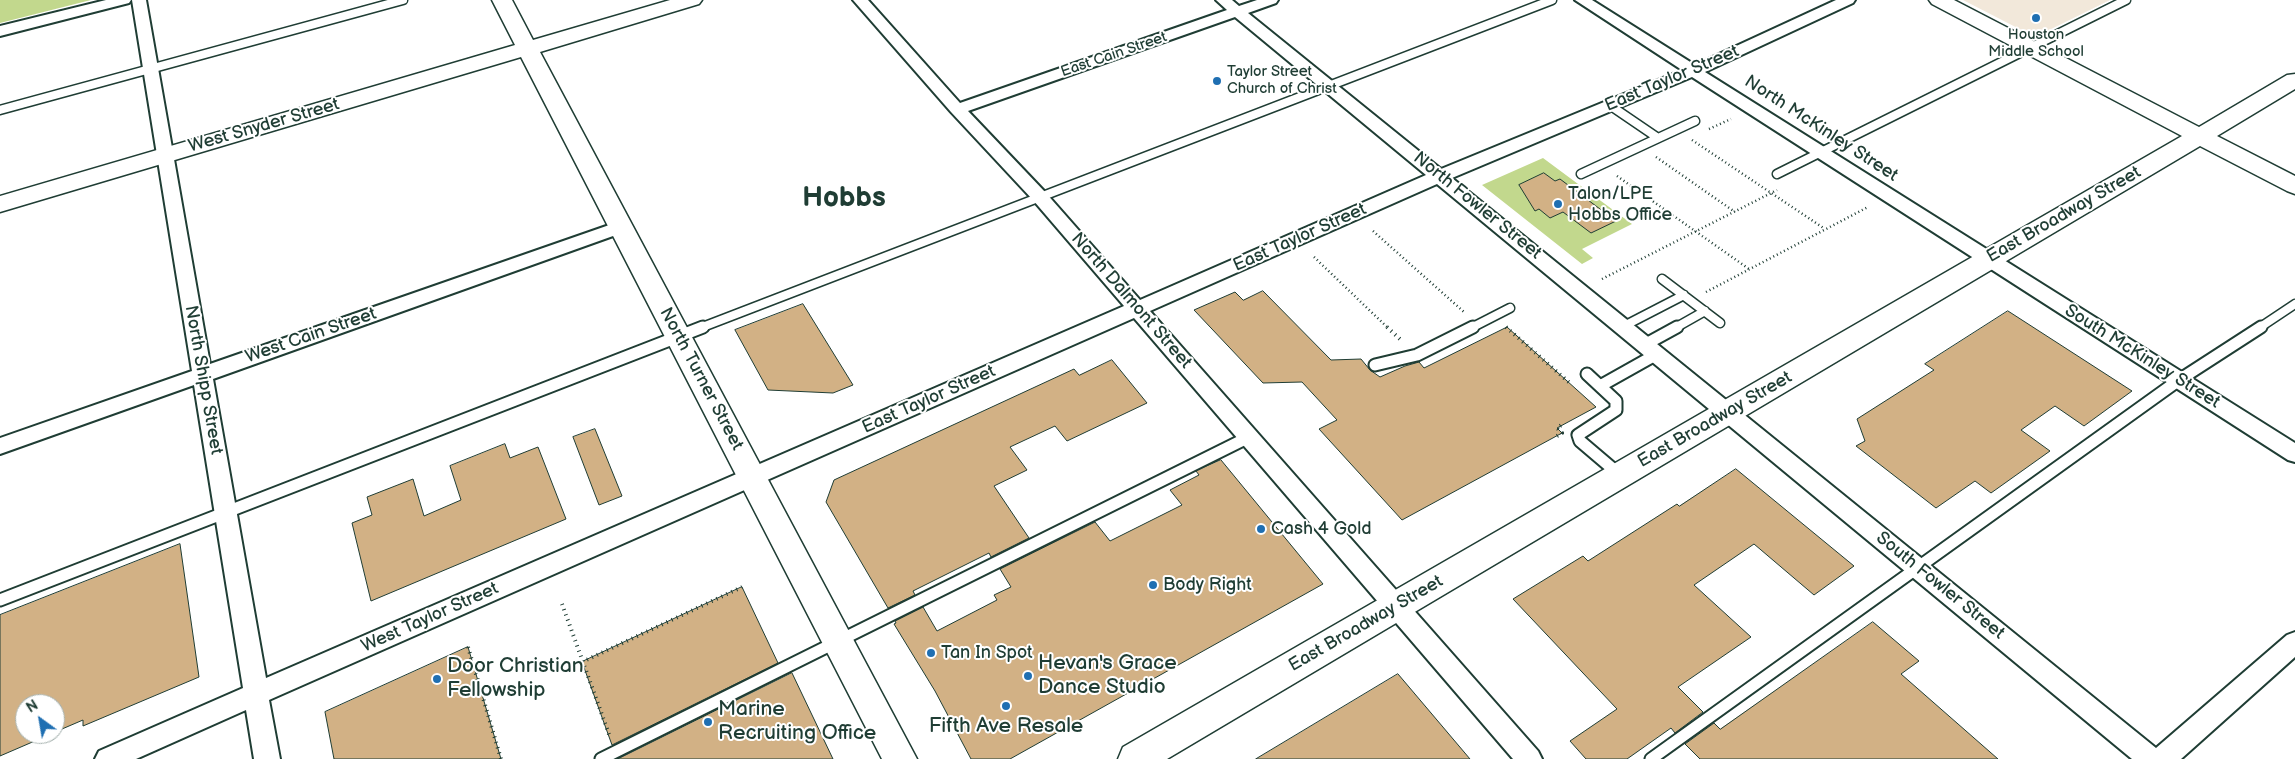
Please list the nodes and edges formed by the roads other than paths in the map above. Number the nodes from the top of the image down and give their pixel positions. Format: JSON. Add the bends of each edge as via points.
{"nodes":[{"id":1,"x":124,"y":0,"type":"edge"},
{"id":2,"x":139,"y":0,"type":"edge"},
{"id":3,"x":403,"y":0,"type":"edge"},
{"id":4,"x":502,"y":0,"type":"edge"},
{"id":5,"x":692,"y":0,"type":"edge"},
{"id":6,"x":860,"y":0,"type":"edge"},
{"id":7,"x":1224,"y":0,"type":"edge"},
{"id":8,"x":1271,"y":0,"type":"edge"},
{"id":9,"x":1552,"y":0,"type":"edge"},
{"id":10,"x":1582,"y":0,"type":"edge"},
{"id":11,"x":1848,"y":0,"type":"edge"},
{"id":12,"x":1939,"y":0,"type":"edge"},
{"id":13,"x":2126,"y":0,"type":"edge"},
{"id":14,"x":1238,"y":12,"type":"junction"},
{"id":15,"x":0,"y":31,"type":"edge"},
{"id":16,"x":2029,"y":47,"type":"junction"},
{"id":17,"x":528,"y":49,"type":"junction"},
{"id":18,"x":151,"y":70,"type":"junction"},
{"id":19,"x":1694,"y":71,"type":"junction"},
{"id":20,"x":2295,"y":80,"type":"edge"},
{"id":21,"x":1330,"y":86,"type":"junction"},
{"id":22,"x":1611,"y":106,"type":"junction"},
{"id":23,"x":957,"y":109,"type":"junction"},
{"id":24,"x":0,"y":110,"type":"edge"},
{"id":25,"x":1695,"y":121,"type":"dead end"},
{"id":26,"x":2200,"y":136,"type":"junction"},
{"id":27,"x":1658,"y":138,"type":"junction"},
{"id":28,"x":1820,"y":152,"type":"junction"},
{"id":29,"x":166,"y":155,"type":"junction"},
{"id":30,"x":1580,"y":174,"type":"dead end"},
{"id":31,"x":1777,"y":174,"type":"dead end"},
{"id":32,"x":1440,"y":176,"type":"junction"},
{"id":33,"x":2295,"y":186,"type":"edge"},
{"id":34,"x":1039,"y":196,"type":"junction"},
{"id":35,"x":0,"y":204,"type":"edge"},
{"id":36,"x":621,"y":227,"type":"junction"},
{"id":37,"x":1988,"y":259,"type":"junction"},
{"id":38,"x":1662,"y":279,"type":"dead end"},
{"id":39,"x":1684,"y":295,"type":"junction"},
{"id":40,"x":2295,"y":304,"type":"edge"},
{"id":41,"x":1510,"y":308,"type":"dead end"},
{"id":42,"x":1138,"y":309,"type":"junction"},
{"id":43,"x":1704,"y":311,"type":"junction"},
{"id":44,"x":1720,"y":323,"type":"dead end"},
{"id":45,"x":1624,"y":326,"type":"junction"},
{"id":46,"x":679,"y":338,"type":"junction"},
{"id":47,"x":1651,"y":349,"type":"junction"},
{"id":48,"x":1375,"y":364,"type":"dead end"},
{"id":49,"x":202,"y":374,"type":"junction"},
{"id":50,"x":1587,"y":374,"type":"dead end"},
{"id":51,"x":2179,"y":380,"type":"junction"},
{"id":52,"x":1600,"y":386,"type":"junction"},
{"id":53,"x":1729,"y":412,"type":"junction"},
{"id":54,"x":1249,"y":437,"type":"junction"},
{"id":55,"x":0,"y":446,"type":"edge"},
{"id":56,"x":2295,"y":454,"type":"edge"},
{"id":57,"x":1620,"y":476,"type":"junction"},
{"id":58,"x":753,"y":478,"type":"junction"},
{"id":59,"x":226,"y":514,"type":"junction"},
{"id":60,"x":1918,"y":567,"type":"junction"},
{"id":61,"x":0,"y":600,"type":"edge"},
{"id":62,"x":1396,"y":606,"type":"junction"},
{"id":63,"x":838,"y":640,"type":"junction"},
{"id":64,"x":2295,"y":642,"type":"edge"},
{"id":65,"x":256,"y":694,"type":"junction"},
{"id":66,"x":108,"y":759,"type":"edge"},
{"id":67,"x":267,"y":759,"type":"edge"},
{"id":68,"x":601,"y":759,"type":"edge"},
{"id":69,"x":900,"y":759,"type":"edge"},
{"id":70,"x":1135,"y":759,"type":"edge"},
{"id":71,"x":1529,"y":759,"type":"edge"},
{"id":72,"x":1652,"y":759,"type":"edge"},
{"id":73,"x":2151,"y":759,"type":"edge"},
{"id":74,"x":2162,"y":759,"type":"edge"}],
"edges":[{"from":1,"to":15,"type":"street"},
{"from":2,"to":18,"type":"street","name":"North Shipp Street"},
{"from":3,"to":18,"type":"lane"},
{"from":4,"to":17,"type":"main road","name":"North Turner Street"},
{"from":5,"to":17,"type":"main road","name":"West Snyder Street"},
{"from":6,"to":23,"type":"street","name":"North Dalmont Street"},
{"from":7,"to":14,"type":"street","name":"North Fowler Street"},
{"from":8,"to":14,"type":"street","name":"East Cain Street"},
{"from":9,"to":21,"type":"lane"},
{"from":10,"to":19,"type":"street","name":"North McKinley Street"},
{"from":11,"to":19,"type":"street","name":"East Taylor Street"},
{"from":12,"to":16,"type":"main road"},
{"from":13,"to":16,"type":"lane"},
{"from":14,"to":21,"type":"street","name":"North Fowler Street"},
{"from":14,"to":23,"type":"street","name":"East Cain Street"},
{"from":16,"to":26,"type":"main road"},
{"from":16,"to":28,"type":"lane"},
{"from":17,"to":29,"type":"main road","name":"West Snyder Street"},
{"from":17,"to":36,"type":"main road","name":"North Turner Street"},
{"from":18,"to":24,"type":"lane"},
{"from":18,"to":29,"type":"street","name":"North Shipp Street"},
{"from":19,"to":22,"type":"street","name":"East Taylor Street"},
{"from":19,"to":28,"type":"street","name":"North McKinley Street"},
{"from":20,"to":26,"type":"main road","name":"East Broadway Street"},
{"from":21,"to":32,"type":"street","name":"North Fowler Street"},
{"from":21,"to":34,"type":"lane"},
{"from":22,"to":27,"type":"lane"},
{"from":22,"to":32,"type":"street","name":"East Taylor Street"},
{"from":23,"to":34,"type":"street","name":"North Dalmont Street"},
{"from":25,"to":27,"type":"lane"},
{"from":26,"to":33,"type":"main road"},
{"from":26,"to":37,"type":"main road","name":"East Broadway Street"},
{"from":27,"to":30,"type":"lane"},
{"from":28,"to":31,"type":"lane"},
{"from":28,"to":37,"type":"street","name":"North McKinley Street"},
{"from":29,"to":35,"type":"main road","name":"West Snyder Street"},
{"from":29,"to":49,"type":"street","name":"North Shipp Street"},
{"from":32,"to":42,"type":"street","name":"East Taylor Street"},
{"from":32,"to":45,"type":"street","name":"North Fowler Street"},
{"from":34,"to":42,"type":"street","name":"North Dalmont Street"},
{"from":34,"to":46,"type":"lane"},
{"from":36,"to":46,"type":"main road","name":"North Turner Street"},
{"from":36,"to":49,"type":"street","name":"West Cain Street"},
{"from":37,"to":51,"type":"street","name":"South McKinley Street"},
{"from":37,"to":53,"type":"main road","name":"East Broadway Street"},
{"from":38,"to":39,"type":"lane"},
{"from":39,"to":43,"type":"lane"},
{"from":39,"to":45,"type":"lane"},
{"from":40,"to":51,"type":"lane"},
{"from":41,"to":48,"type":"lane","via":[[1417,355]]},
{"from":42,"to":54,"type":"street","name":"North Dalmont Street"},
{"from":42,"to":58,"type":"street","name":"East Taylor Street"},
{"from":43,"to":44,"type":"lane"},
{"from":43,"to":47,"type":"lane"},
{"from":45,"to":47,"type":"street","name":"North Fowler Street"},
{"from":46,"to":58,"type":"main road","name":"North Turner Street"},
{"from":46,"to":59,"type":"lane"},
{"from":47,"to":52,"type":"lane"},
{"from":47,"to":53,"type":"street","name":"North Fowler Street"},
{"from":49,"to":55,"type":"street","name":"West Cain Street"},
{"from":49,"to":59,"type":"street","name":"North Shipp Street"},
{"from":50,"to":52,"type":"lane"},
{"from":51,"to":56,"type":"street","name":"South McKinley Street"},
{"from":51,"to":60,"type":"lane"},
{"from":52,"to":57,"type":"lane","via":[[1616,402],[1616,410],[1578,435],[1580,441]]},
{"from":53,"to":57,"type":"main road","name":"East Broadway Street"},
{"from":53,"to":60,"type":"street","name":"South Fowler Street"},
{"from":54,"to":62,"type":"street","name":"North Dalmont Street"},
{"from":54,"to":63,"type":"lane"},
{"from":57,"to":62,"type":"main road","name":"East Broadway Street"},
{"from":58,"to":63,"type":"main road","name":"North Turner Street"},
{"from":58,"to":65,"type":"street","name":"West Taylor Street"},
{"from":59,"to":61,"type":"lane"},
{"from":59,"to":65,"type":"street","name":"North Shipp Street"},
{"from":60,"to":72,"type":"lane"},
{"from":60,"to":73,"type":"street","name":"South Fowler Street"},
{"from":62,"to":70,"type":"main road","name":"East Broadway Street"},
{"from":62,"to":71,"type":"street","name":"North Dalmont Street"},
{"from":63,"to":68,"type":"lane"},
{"from":63,"to":69,"type":"main road","name":"North Turner Street"},
{"from":64,"to":74,"type":"street"},
{"from":65,"to":66,"type":"street","name":"West Taylor Street"},
{"from":65,"to":67,"type":"street","name":"North Shipp Street"}]}
